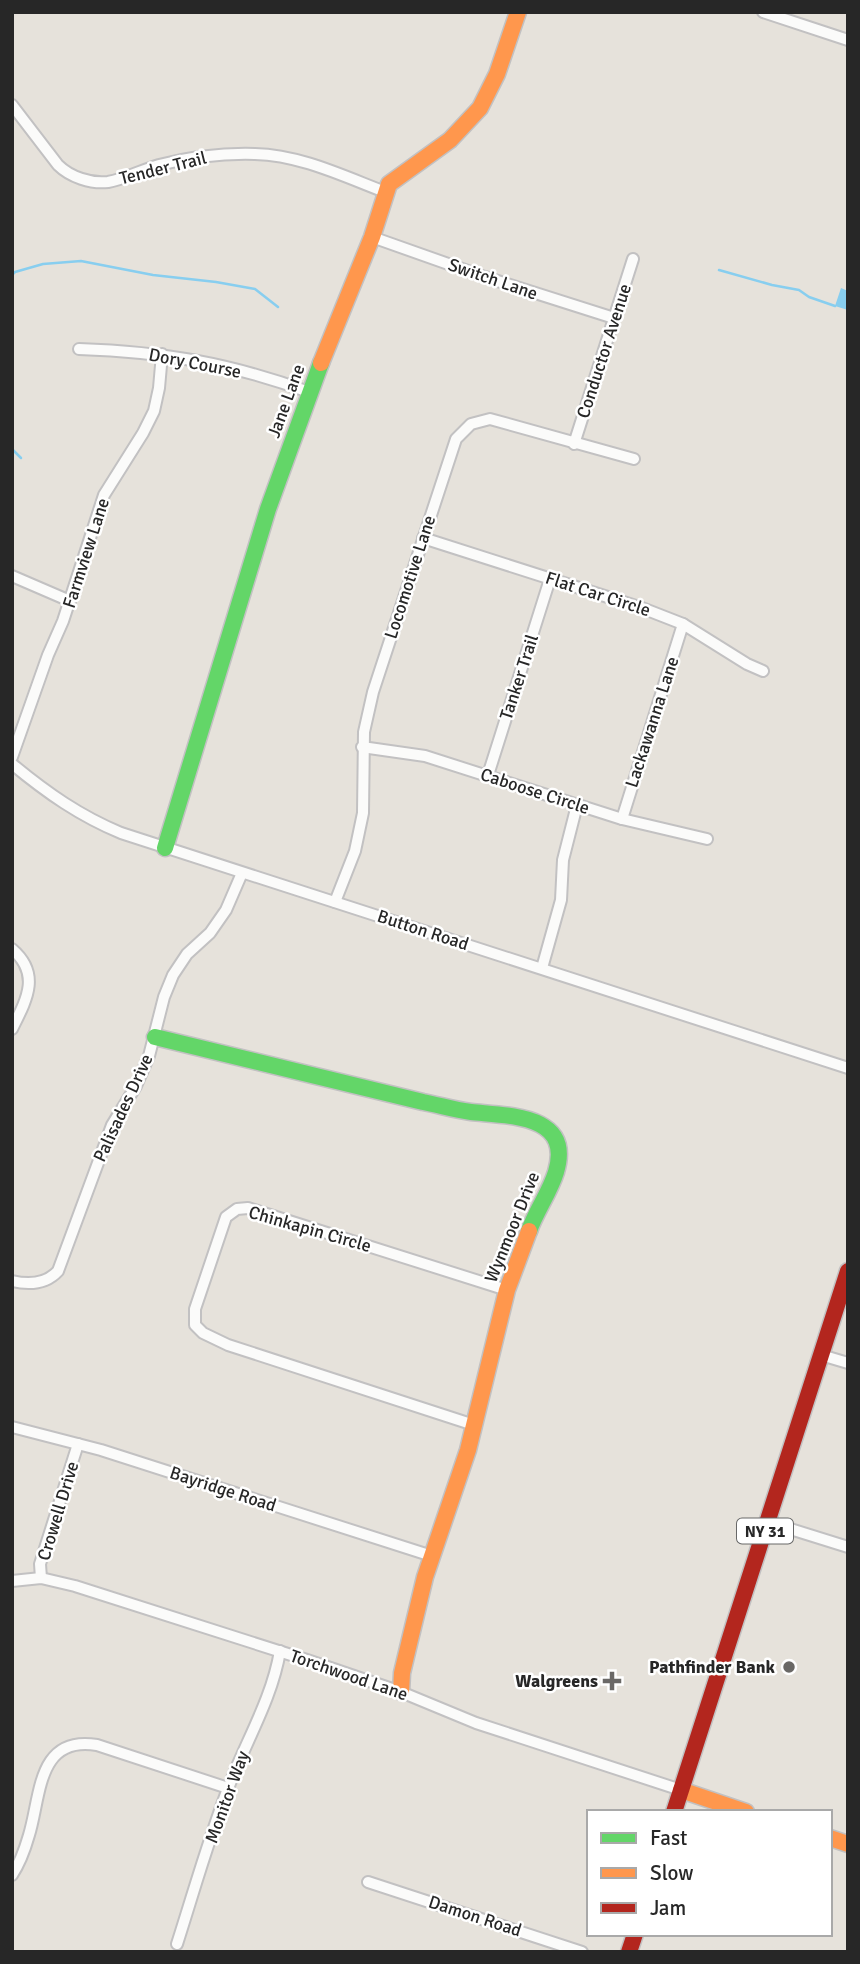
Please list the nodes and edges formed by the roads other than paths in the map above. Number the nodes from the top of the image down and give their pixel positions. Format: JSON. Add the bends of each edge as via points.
{"nodes":[{"id":1,"x":518,"y":12,"type":"edge"},
{"id":2,"x":763,"y":12,"type":"edge"},
{"id":3,"x":848,"y":40,"type":"edge"},
{"id":4,"x":12,"y":105,"type":"edge"},
{"id":5,"x":385,"y":192,"type":"junction"},
{"id":6,"x":372,"y":237,"type":"junction"},
{"id":7,"x":633,"y":259,"type":"dead end"},
{"id":8,"x":614,"y":318,"type":"junction"},
{"id":9,"x":79,"y":349,"type":"dead end"},
{"id":10,"x":162,"y":354,"type":"junction"},
{"id":11,"x":309,"y":392,"type":"junction"},
{"id":12,"x":574,"y":444,"type":"junction"},
{"id":13,"x":634,"y":459,"type":"dead end"},
{"id":14,"x":423,"y":538,"type":"junction"},
{"id":15,"x":12,"y":576,"type":"edge"},
{"id":16,"x":550,"y":579,"type":"junction"},
{"id":17,"x":69,"y":601,"type":"junction"},
{"id":18,"x":683,"y":624,"type":"junction"},
{"id":19,"x":763,"y":671,"type":"dead end"},
{"id":20,"x":362,"y":747,"type":"junction"},
{"id":21,"x":12,"y":757,"type":"edge"},
{"id":22,"x":12,"y":764,"type":"edge"},
{"id":23,"x":488,"y":775,"type":"junction"},
{"id":24,"x":577,"y":805,"type":"junction"},
{"id":25,"x":622,"y":819,"type":"junction"},
{"id":26,"x":707,"y":839,"type":"dead end"},
{"id":27,"x":164,"y":848,"type":"junction"},
{"id":28,"x":242,"y":873,"type":"junction"},
{"id":29,"x":335,"y":902,"type":"junction"},
{"id":30,"x":12,"y":949,"type":"edge"},
{"id":31,"x":542,"y":968,"type":"junction"},
{"id":32,"x":12,"y":1029,"type":"edge"},
{"id":33,"x":155,"y":1037,"type":"junction"},
{"id":34,"x":848,"y":1068,"type":"edge"},
{"id":35,"x":848,"y":1271,"type":"edge"},
{"id":36,"x":12,"y":1281,"type":"edge"},
{"id":37,"x":507,"y":1290,"type":"junction"},
{"id":38,"x":821,"y":1355,"type":"junction"},
{"id":39,"x":848,"y":1363,"type":"edge"},
{"id":40,"x":474,"y":1425,"type":"junction"},
{"id":41,"x":12,"y":1427,"type":"edge"},
{"id":42,"x":78,"y":1444,"type":"junction"},
{"id":43,"x":768,"y":1522,"type":"junction"},
{"id":44,"x":848,"y":1547,"type":"edge"},
{"id":45,"x":432,"y":1556,"type":"junction"},
{"id":46,"x":41,"y":1578,"type":"junction"},
{"id":47,"x":12,"y":1581,"type":"edge"},
{"id":48,"x":279,"y":1651,"type":"junction"},
{"id":49,"x":401,"y":1692,"type":"junction"},
{"id":50,"x":228,"y":1788,"type":"junction"},
{"id":51,"x":681,"y":1790,"type":"junction"},
{"id":52,"x":675,"y":1810,"type":"edge"},
{"id":53,"x":740,"y":1810,"type":"edge"},
{"id":54,"x":12,"y":1875,"type":"edge"},
{"id":55,"x":368,"y":1882,"type":"dead end"},
{"id":56,"x":177,"y":1944,"type":"dead end"},
{"id":57,"x":582,"y":1952,"type":"edge"}],
"edges":[{"from":1,"to":5,"type":"street","via":[[497,75],[480,108],[453,138],[389,184]]},
{"from":2,"to":3,"type":"street"},
{"from":4,"to":5,"type":"street","name":"Tender Trail","via":[[58,165],[82,179],[108,181],[189,158],[259,154],[303,162]]},
{"from":5,"to":6,"type":"street","name":"Jane Lane"},
{"from":6,"to":8,"type":"street","name":"Switch Lane"},
{"from":6,"to":11,"type":"street","name":"Jane Lane"},
{"from":7,"to":8,"type":"street","name":"Conductor Avenue"},
{"from":8,"to":12,"type":"street","name":"Conductor Avenue"},
{"from":9,"to":10,"type":"street","name":"Dory Course"},
{"from":10,"to":11,"type":"street","name":"Dory Course","via":[[226,365]]},
{"from":10,"to":17,"type":"street","name":"Farmview Lane","via":[[154,411],[104,495]]},
{"from":11,"to":27,"type":"street","name":"Jane Lane","via":[[268,509]]},
{"from":12,"to":13,"type":"street","name":"Locomotive Lane"},
{"from":12,"to":14,"type":"street","name":"Locomotive Lane","via":[[490,419],[471,424],[457,439]]},
{"from":14,"to":16,"type":"street","name":"Flat Car Circle"},
{"from":14,"to":20,"type":"street","name":"Locomotive Lane","via":[[373,692]]},
{"from":15,"to":17,"type":"street"},
{"from":16,"to":18,"type":"street","name":"Flat Car Circle"},
{"from":16,"to":23,"type":"street","name":"Tanker Trail"},
{"from":17,"to":21,"type":"street","name":"Farmview Lane"},
{"from":18,"to":19,"type":"street","name":"Flat Car Circle"},
{"from":18,"to":25,"type":"street","name":"Lackawanna Lane"},
{"from":20,"to":23,"type":"street","name":"Caboose Circle","via":[[425,756]]},
{"from":20,"to":29,"type":"street","name":"Locomotive Lane","via":[[363,813]]},
{"from":22,"to":27,"type":"street","name":"Button Road","via":[[75,812]]},
{"from":23,"to":24,"type":"street","name":"Caboose Circle"},
{"from":24,"to":25,"type":"street","name":"Caboose Circle"},
{"from":24,"to":31,"type":"street","via":[[563,860],[561,900]]},
{"from":25,"to":26,"type":"street","name":"Caboose Circle"},
{"from":27,"to":28,"type":"street","name":"Button Road"},
{"from":28,"to":29,"type":"street","name":"Button Road"},
{"from":28,"to":33,"type":"street","name":"Palisades Drive","via":[[226,910],[173,975]]},
{"from":29,"to":31,"type":"street","name":"Button Road"},
{"from":30,"to":32,"type":"street","via":[[29,970],[24,1007]]},
{"from":31,"to":34,"type":"street","name":"Button Road"},
{"from":33,"to":36,"type":"street","name":"Palisades Drive","via":[[136,1086],[105,1141],[58,1271],[37,1283]]},
{"from":33,"to":37,"type":"street","name":"Wynmoor Drive","via":[[422,1102],[521,1117],[544,1125],[558,1144],[556,1172]]},
{"from":35,"to":38,"type":"street","number":"NY 31"},
{"from":37,"to":40,"type":"street","name":"Wynmoor Drive"},
{"from":37,"to":40,"type":"street","name":"Chinkapin Circle","via":[[248,1208],[226,1217],[195,1309],[195,1325],[228,1345]]},
{"from":38,"to":39,"type":"street"},
{"from":38,"to":43,"type":"street","number":"NY 31"},
{"from":40,"to":45,"type":"street","name":"Wynmoor Drive"},
{"from":41,"to":42,"type":"street","name":"Bayridge Road"},
{"from":42,"to":45,"type":"street","name":"Bayridge Road"},
{"from":42,"to":46,"type":"street","name":"Crowell Drive","via":[[40,1564]]},
{"from":43,"to":44,"type":"street"},
{"from":43,"to":51,"type":"street","number":"NY 31"},
{"from":45,"to":49,"type":"street","name":"Wynmoor Drive"},
{"from":46,"to":47,"type":"street","name":"Torchwood Lane"},
{"from":46,"to":48,"type":"street","name":"Torchwood Lane"},
{"from":48,"to":49,"type":"street","name":"Torchwood Lane"},
{"from":48,"to":50,"type":"street","name":"Monitor Way","via":[[260,1716]]},
{"from":49,"to":51,"type":"street","name":"Torchwood Lane","via":[[476,1723]]},
{"from":50,"to":54,"type":"street","via":[[97,1745],[76,1744],[60,1750],[47,1765],[30,1835]]},
{"from":50,"to":56,"type":"street","name":"Monitor Way"},
{"from":51,"to":52,"type":"street","number":"NY 31"},
{"from":51,"to":53,"type":"street"},
{"from":55,"to":57,"type":"street","name":"Damon Road"}]}
